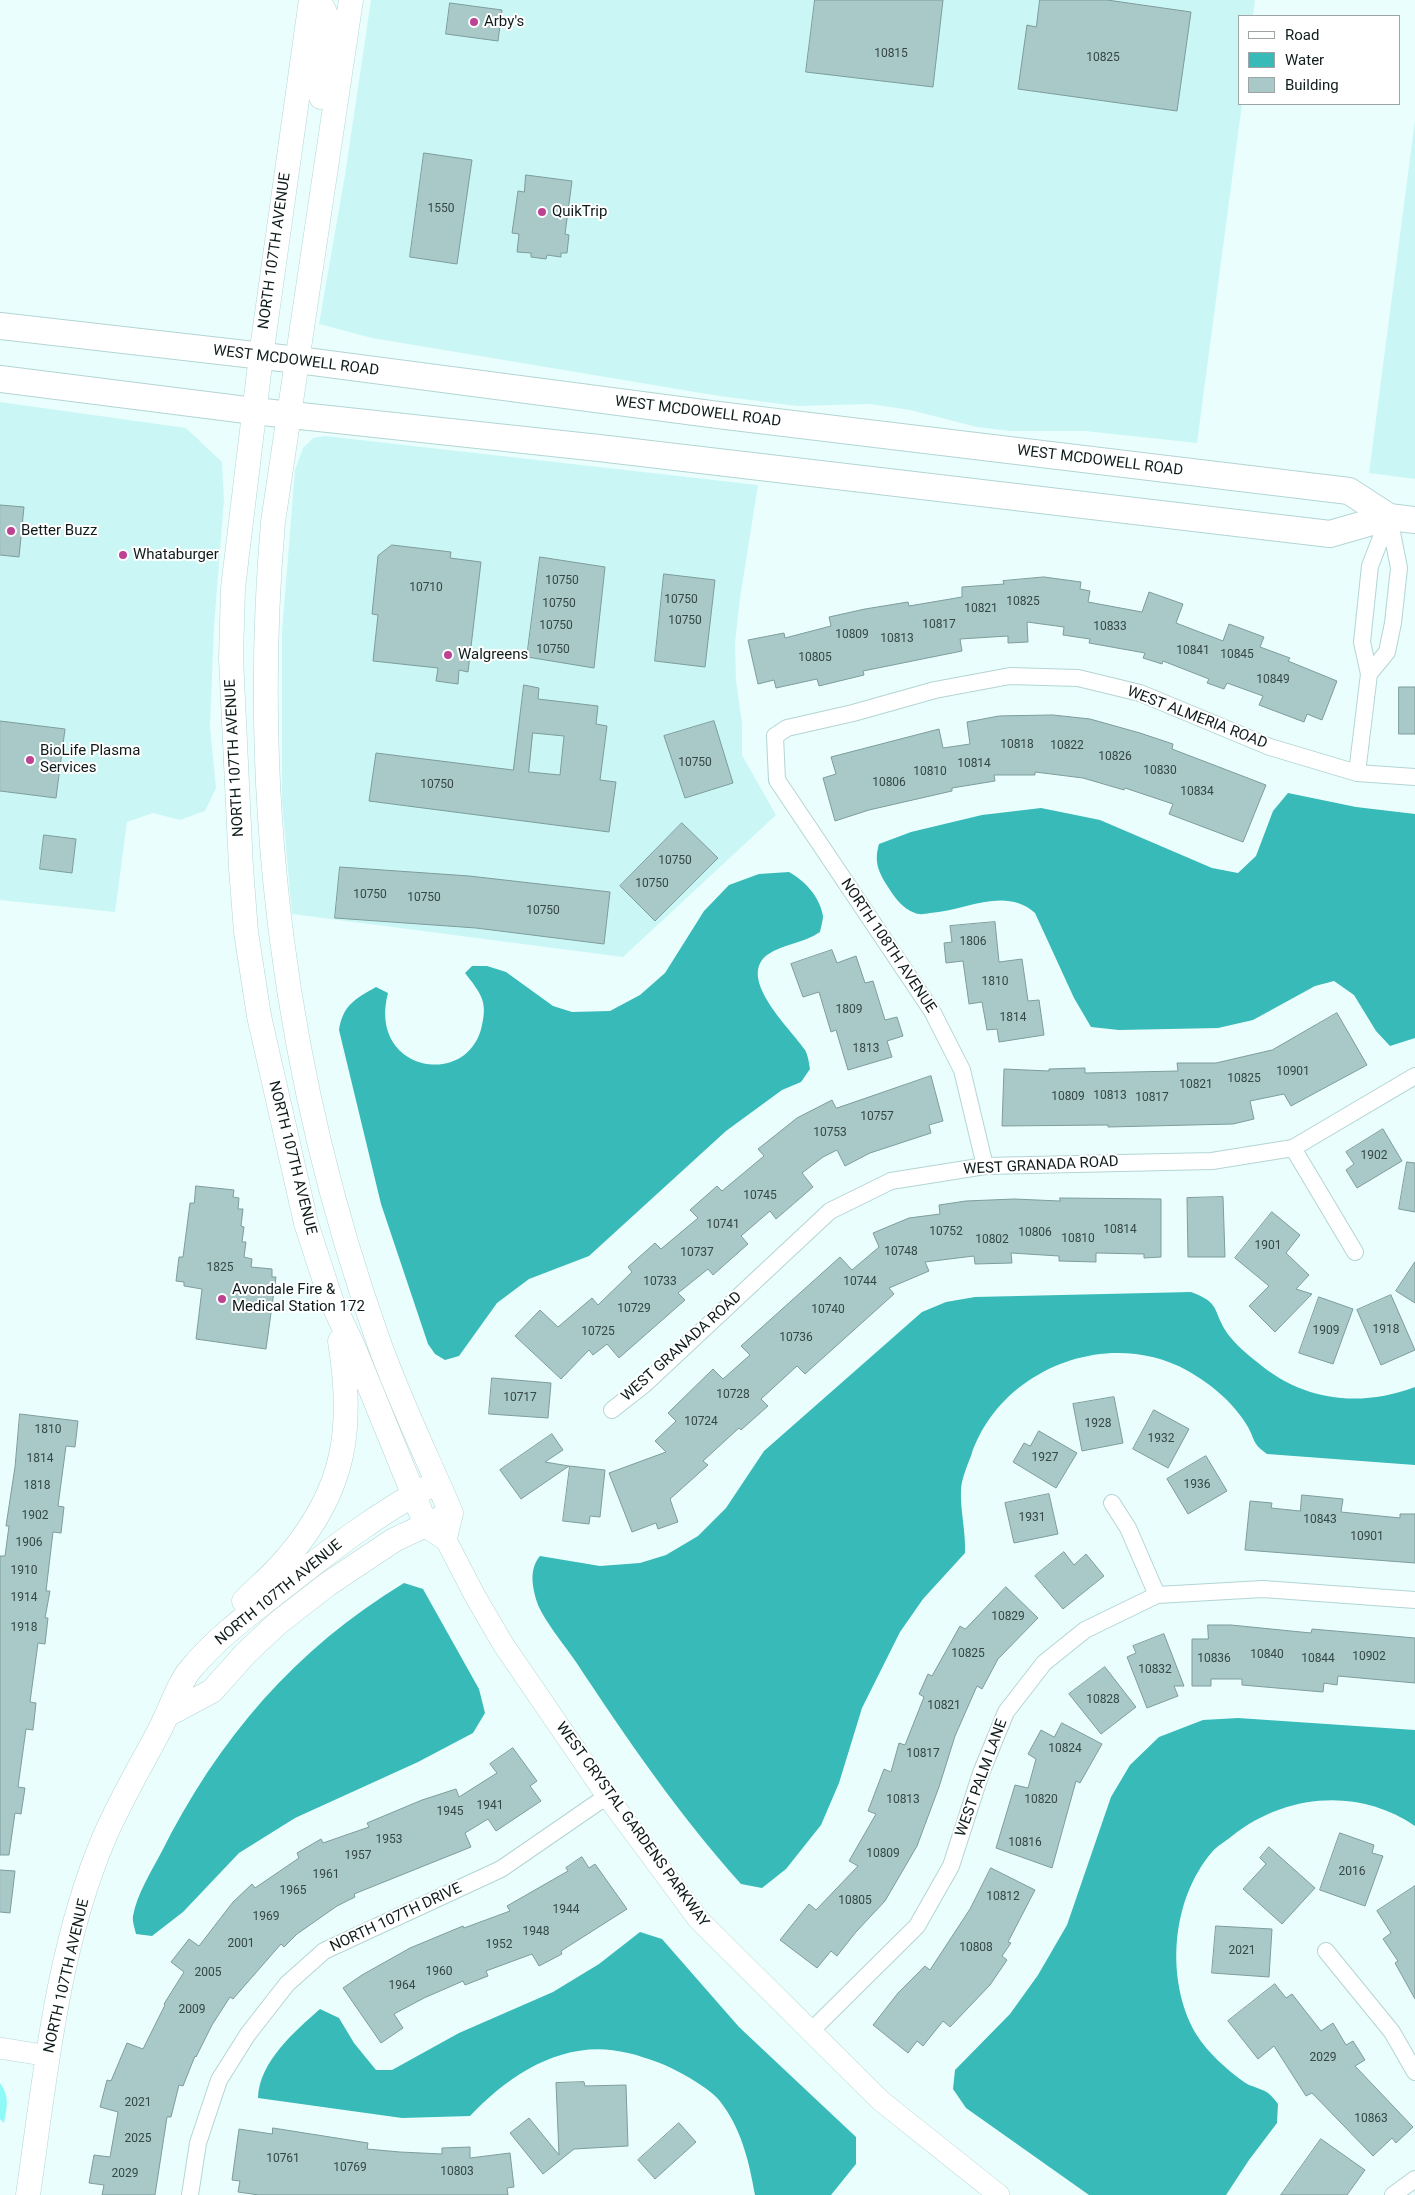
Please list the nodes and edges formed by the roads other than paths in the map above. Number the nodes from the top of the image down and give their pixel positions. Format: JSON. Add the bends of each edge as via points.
{"nodes":[{"id":1,"x":312,"y":0,"type":"edge"},
{"id":2,"x":350,"y":1,"type":"edge"},
{"id":3,"x":329,"y":135,"type":"junction"},
{"id":4,"x":0,"y":326,"type":"edge"},
{"id":5,"x":261,"y":356,"type":"junction"},
{"id":6,"x":298,"y":360,"type":"junction"},
{"id":7,"x":0,"y":379,"type":"edge"},
{"id":8,"x":254,"y":411,"type":"junction"},
{"id":9,"x":290,"y":415,"type":"junction"},
{"id":10,"x":1389,"y":517,"type":"junction"},
{"id":11,"x":1415,"y":520,"type":"edge"},
{"id":12,"x":1369,"y":674,"type":"junction"},
{"id":13,"x":775,"y":736,"type":"joint"},
{"id":14,"x":1357,"y":773,"type":"junction"},
{"id":15,"x":1415,"y":777,"type":"edge"},
{"id":16,"x":1415,"y":1076,"type":"edge"},
{"id":17,"x":1293,"y":1148,"type":"junction"},
{"id":18,"x":985,"y":1166,"type":"junction"},
{"id":19,"x":337,"y":1210,"type":"junction"},
{"id":20,"x":306,"y":1219,"type":"junction"},
{"id":21,"x":1355,"y":1252,"type":"dead end"},
{"id":22,"x":331,"y":1300,"type":"junction"},
{"id":23,"x":612,"y":1410,"type":"dead end"},
{"id":24,"x":444,"y":1497,"type":"junction"},
{"id":25,"x":1112,"y":1503,"type":"dead end"},
{"id":26,"x":419,"y":1510,"type":"junction"},
{"id":27,"x":445,"y":1538,"type":"junction"},
{"id":28,"x":1157,"y":1595,"type":"junction"},
{"id":29,"x":1415,"y":1600,"type":"edge"},
{"id":30,"x":223,"y":1635,"type":"junction"},
{"id":31,"x":169,"y":1714,"type":"junction"},
{"id":32,"x":607,"y":1796,"type":"junction"},
{"id":33,"x":1326,"y":1952,"type":"dead end"},
{"id":34,"x":810,"y":2032,"type":"junction"},
{"id":35,"x":0,"y":2048,"type":"edge"},
{"id":36,"x":49,"y":2056,"type":"junction"},
{"id":37,"x":1415,"y":2072,"type":"edge"},
{"id":38,"x":1415,"y":2179,"type":"edge"},
{"id":39,"x":996,"y":2194,"type":"edge"},
{"id":40,"x":28,"y":2195,"type":"edge"},
{"id":41,"x":190,"y":2195,"type":"edge"},
{"id":42,"x":1393,"y":2195,"type":"edge"}],
"edges":[{"from":1,"to":3,"type":"main road","via":[[324,8],[327,17],[320,99]]},
{"from":1,"to":5,"type":"main road","name":"NORTH 107TH AVENUE"},
{"from":2,"to":3,"type":"main road","name":"NORTH 107TH AVENUE"},
{"from":3,"to":6,"type":"main road","name":"NORTH 107TH AVENUE"},
{"from":4,"to":5,"type":"main road","name":"WEST MCDOWELL ROAD"},
{"from":5,"to":6,"type":"main road","name":"WEST MCDOWELL ROAD"},
{"from":5,"to":8,"type":"main road","name":"NORTH 107TH AVENUE"},
{"from":6,"to":9,"type":"main road","name":"NORTH 107TH AVENUE"},
{"from":6,"to":10,"type":"main road","name":"WEST MCDOWELL ROAD","via":[[732,417],[1348,491]]},
{"from":7,"to":8,"type":"main road","name":"WEST MCDOWELL ROAD"},
{"from":8,"to":9,"type":"main road","name":"WEST MCDOWELL ROAD"},
{"from":8,"to":20,"type":"main road","name":"NORTH 107TH AVENUE","via":[[233,588],[231,658],[241,868],[246,932],[259,1016]]},
{"from":9,"to":10,"type":"main road","name":"WEST MCDOWELL ROAD","via":[[1330,534]]},
{"from":9,"to":19,"type":"main road","name":"NORTH 107TH AVENUE","via":[[273,522],[267,591],[269,811],[274,889],[284,965],[310,1104]]},
{"from":10,"to":11,"type":"main road","name":"WEST MCDOWELL ROAD"},
{"from":10,"to":12,"type":"street","via":[[1370,566],[1362,642]]},
{"from":10,"to":12,"type":"street","via":[[1399,568],[1393,623],[1387,652]]},
{"from":12,"to":14,"type":"street"},
{"from":13,"to":14,"type":"street","name":"WEST ALMERIA ROAD","via":[[787,728],[935,690],[1010,676],[1078,678],[1140,693],[1270,747]]},
{"from":13,"to":18,"type":"street","name":"NORTH 108TH AVENUE","via":[[777,780],[932,1011],[962,1070]]},
{"from":14,"to":15,"type":"street","name":"WEST ALMERIA ROAD"},
{"from":16,"to":17,"type":"street","name":"WEST GRANADA ROAD"},
{"from":17,"to":18,"type":"street","name":"WEST GRANADA ROAD","via":[[1212,1162]]},
{"from":17,"to":21,"type":"street"},
{"from":18,"to":23,"type":"street","name":"WEST GRANADA ROAD","via":[[891,1181],[830,1211],[645,1384]]},
{"from":19,"to":20,"type":"main road"},
{"from":19,"to":24,"type":"main road","name":"NORTH 107TH AVENUE","via":[[380,1345]]},
{"from":20,"to":22,"type":"main road","name":"NORTH 107TH AVENUE"},
{"from":22,"to":26,"type":"main road","name":"NORTH 107TH AVENUE","via":[[353,1346]]},
{"from":22,"to":30,"type":"main road","via":[[340,1338],[348,1403],[345,1434],[331,1489],[303,1538],[242,1604]]},
{"from":24,"to":26,"type":"main road","name":"NORTH 107TH AVENUE"},
{"from":24,"to":26,"type":"main road","name":"NORTH 107TH AVENUE"},
{"from":24,"to":27,"type":"main road"},
{"from":25,"to":28,"type":"street","via":[[1128,1528]]},
{"from":26,"to":27,"type":"main road","name":"WEST CRYSTAL GARDENS PARKWAY"},
{"from":26,"to":30,"type":"main road","name":"NORTH 107TH AVENUE","via":[[377,1517]]},
{"from":26,"to":31,"type":"main road","name":"NORTH 107TH AVENUE","via":[[394,1540],[328,1584],[278,1623],[212,1691]]},
{"from":27,"to":32,"type":"street","name":"WEST CRYSTAL GARDENS PARKWAY","via":[[503,1644]]},
{"from":28,"to":29,"type":"street","name":"WEST PALM LANE","via":[[1263,1589]]},
{"from":28,"to":34,"type":"street","name":"WEST PALM LANE","via":[[1085,1630],[1044,1663],[1006,1712],[981,1773],[952,1866],[917,1926]]},
{"from":30,"to":31,"type":"main road","name":"NORTH 107TH AVENUE","via":[[188,1672]]},
{"from":31,"to":36,"type":"main road","name":"NORTH 107TH AVENUE","via":[[123,1798],[91,1875],[76,1924]]},
{"from":32,"to":34,"type":"street","name":"WEST CRYSTAL GARDENS PARKWAY","via":[[698,1919]]},
{"from":32,"to":41,"type":"street","name":"NORTH 107TH DRIVE","via":[[501,1869],[324,1951],[287,1984],[248,2034],[219,2080],[198,2143]]},
{"from":33,"to":37,"type":"street","via":[[1392,2032]]},
{"from":34,"to":39,"type":"street","name":"WEST CRYSTAL GARDENS PARKWAY","via":[[881,2101]]},
{"from":35,"to":36,"type":"street"},
{"from":36,"to":40,"type":"main road","name":"NORTH 107TH AVENUE"},
{"from":38,"to":42,"type":"street"}]}
